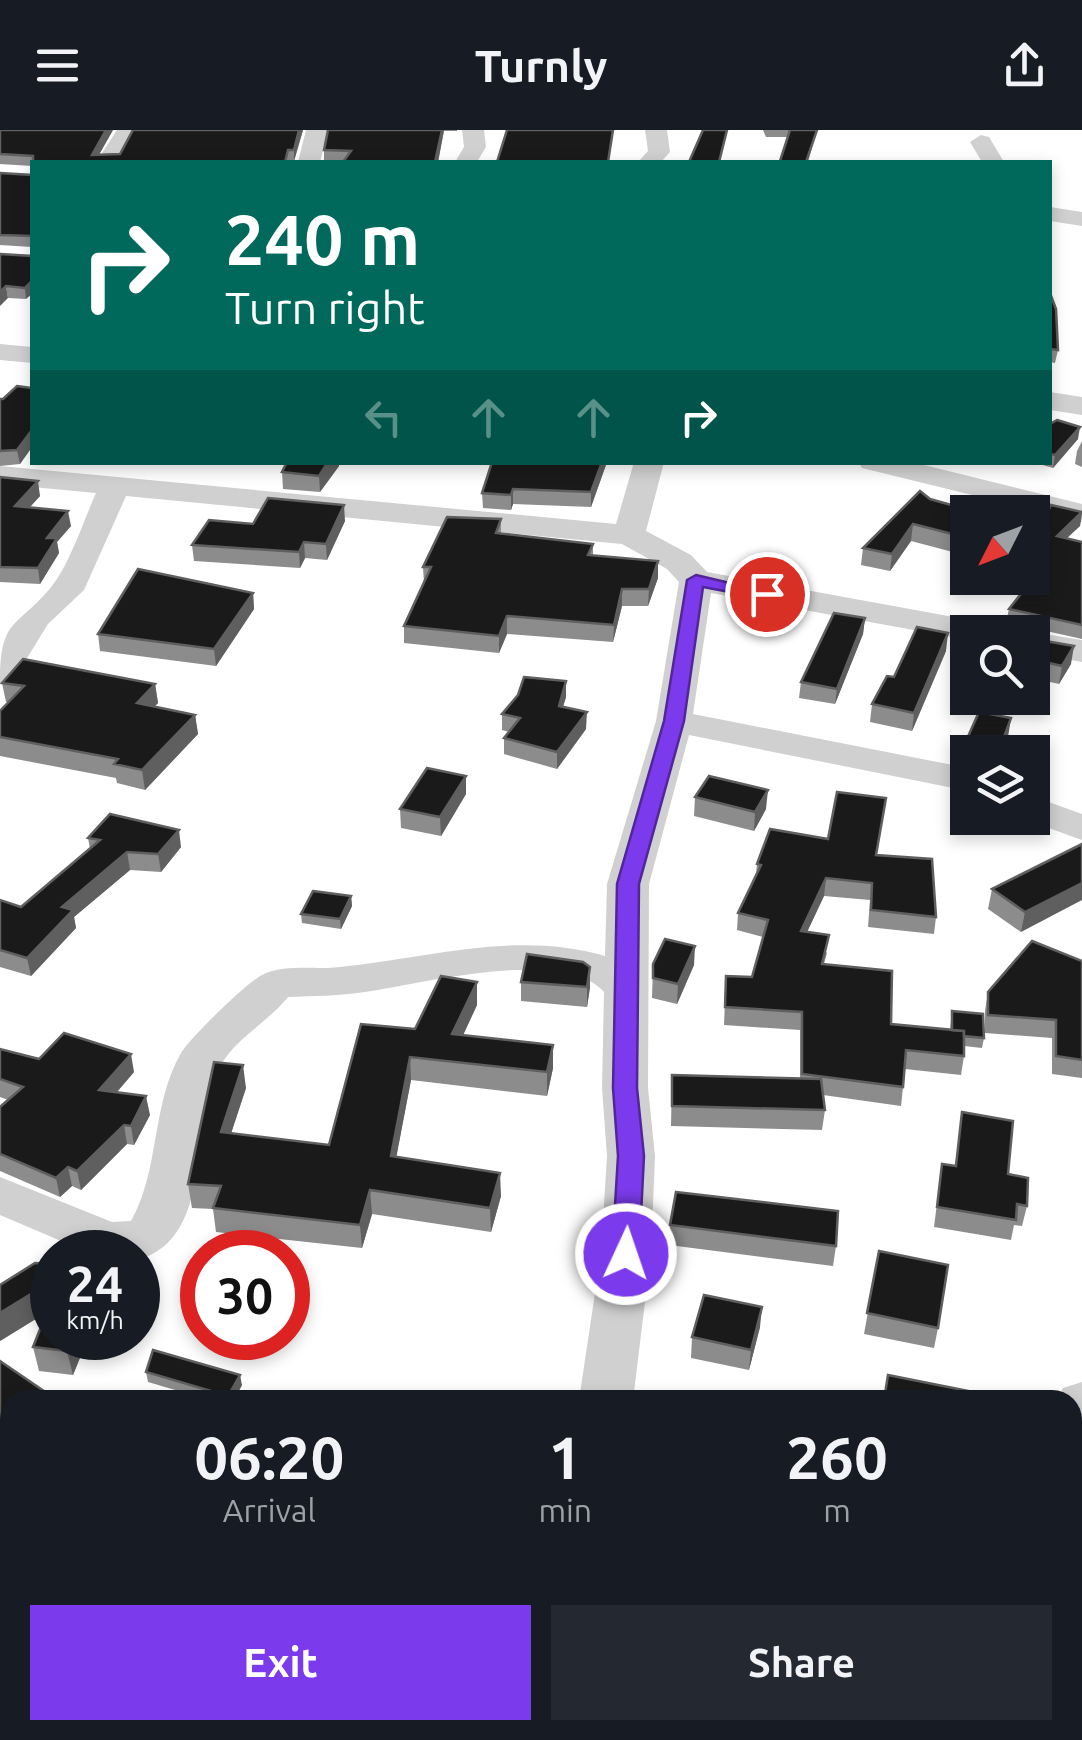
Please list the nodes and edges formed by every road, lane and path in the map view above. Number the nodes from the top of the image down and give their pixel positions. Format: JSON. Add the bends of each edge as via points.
{"nodes":[{"id":1,"x":128,"y":130,"type":"edge"},
{"id":2,"x":318,"y":130,"type":"edge"},
{"id":3,"x":472,"y":130,"type":"edge"},
{"id":4,"x":656,"y":130,"type":"edge"},
{"id":5,"x":982,"y":142,"type":"dead end"},
{"id":6,"x":108,"y":160,"type":"edge"},
{"id":7,"x":310,"y":160,"type":"edge"},
{"id":8,"x":467,"y":160,"type":"edge"},
{"id":9,"x":651,"y":160,"type":"edge"},
{"id":10,"x":993,"y":160,"type":"edge"},
{"id":11,"x":1052,"y":214,"type":"edge"},
{"id":12,"x":1082,"y":219,"type":"edge"},
{"id":13,"x":0,"y":352,"type":"edge"},
{"id":14,"x":30,"y":355,"type":"edge"},
{"id":15,"x":1052,"y":401,"type":"edge"},
{"id":16,"x":1082,"y":406,"type":"edge"},
{"id":17,"x":648,"y":465,"type":"edge"},
{"id":18,"x":885,"y":465,"type":"edge"},
{"id":19,"x":0,"y":475,"type":"edge"},
{"id":20,"x":114,"y":488,"type":"junction"},
{"id":21,"x":1082,"y":513,"type":"edge"},
{"id":22,"x":629,"y":535,"type":"junction"},
{"id":23,"x":696,"y":580,"type":"junction"},
{"id":24,"x":950,"y":626,"type":"edge"},
{"id":25,"x":1050,"y":645,"type":"edge"},
{"id":26,"x":1082,"y":651,"type":"edge"},
{"id":27,"x":0,"y":673,"type":"edge"},
{"id":28,"x":674,"y":721,"type":"junction"},
{"id":29,"x":950,"y":776,"type":"edge"},
{"id":30,"x":1050,"y":815,"type":"edge"},
{"id":31,"x":1082,"y":828,"type":"edge"},
{"id":32,"x":627,"y":990,"type":"junction"},
{"id":33,"x":0,"y":1195,"type":"edge"},
{"id":34,"x":607,"y":1390,"type":"edge"}],
"edges":[{"from":1,"to":6,"type":"street"},
{"from":2,"to":7,"type":"street"},
{"from":3,"to":8,"type":"street","via":[[475,148]]},
{"from":4,"to":9,"type":"street","via":[[659,152]]},
{"from":5,"to":10,"type":"street"},
{"from":11,"to":12,"type":"street"},
{"from":13,"to":14,"type":"street"},
{"from":15,"to":16,"type":"street"},
{"from":17,"to":22,"type":"street"},
{"from":18,"to":21,"type":"street"},
{"from":19,"to":20,"type":"street"},
{"from":20,"to":22,"type":"street"},
{"from":20,"to":27,"type":"street","via":[[68,590],[35,618]]},
{"from":22,"to":23,"type":"street","via":[[679,562]]},
{"from":23,"to":24,"type":"street"},
{"from":23,"to":28,"type":"street"},
{"from":25,"to":26,"type":"street"},
{"from":28,"to":29,"type":"street"},
{"from":28,"to":32,"type":"street","via":[[628,884]]},
{"from":30,"to":31,"type":"street"},
{"from":32,"to":33,"type":"street","via":[[608,970],[555,957],[275,985],[202,1056],[174,1138],[162,1214],[148,1235],[121,1243],[104,1239]]},
{"from":32,"to":34,"type":"street","via":[[631,1156]]}]}
